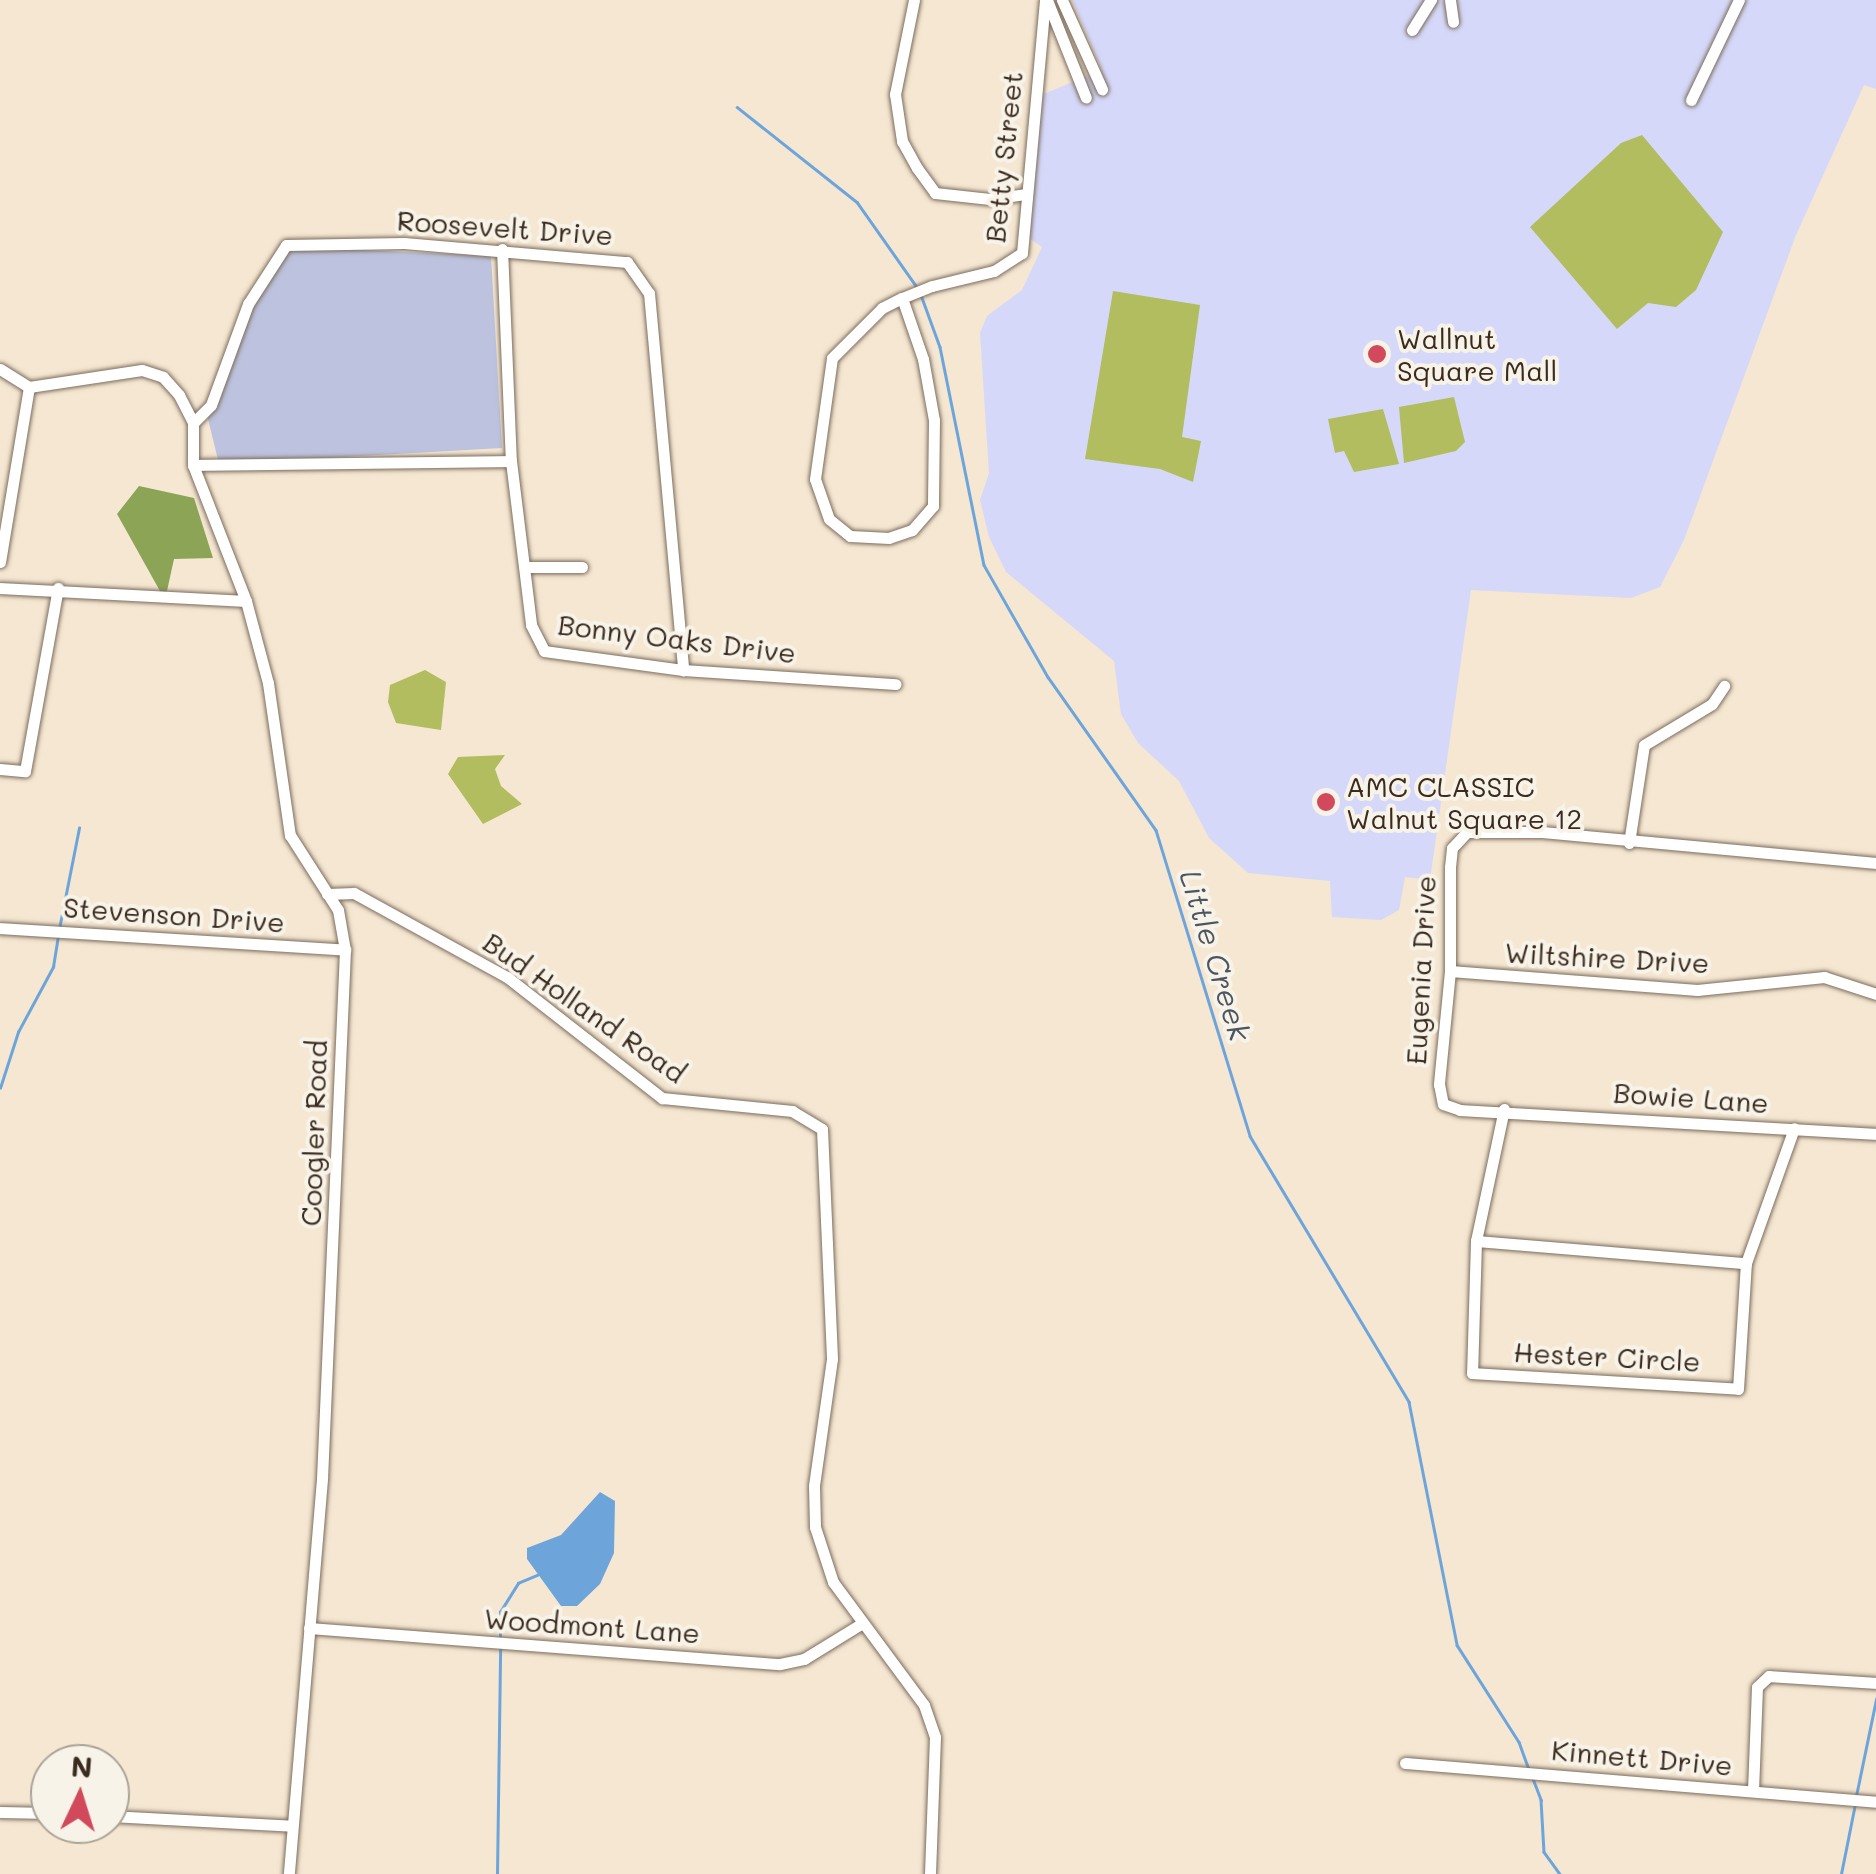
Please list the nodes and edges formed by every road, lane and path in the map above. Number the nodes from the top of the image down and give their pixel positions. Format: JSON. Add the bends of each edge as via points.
{"nodes":[{"id":1,"x":914,"y":0,"type":"edge"},
{"id":2,"x":1046,"y":0,"type":"edge"},
{"id":3,"x":1062,"y":0,"type":"edge"},
{"id":4,"x":1431,"y":0,"type":"edge"},
{"id":5,"x":1450,"y":0,"type":"edge"},
{"id":6,"x":1739,"y":0,"type":"edge"},
{"id":7,"x":1453,"y":22,"type":"dead end"},
{"id":8,"x":1412,"y":30,"type":"dead end"},
{"id":9,"x":1102,"y":89,"type":"dead end"},
{"id":10,"x":1086,"y":98,"type":"dead end"},
{"id":11,"x":1691,"y":100,"type":"dead end"},
{"id":12,"x":1028,"y":194,"type":"junction"},
{"id":13,"x":502,"y":249,"type":"junction"},
{"id":14,"x":902,"y":298,"type":"junction"},
{"id":15,"x":0,"y":369,"type":"edge"},
{"id":16,"x":29,"y":387,"type":"junction"},
{"id":17,"x":192,"y":423,"type":"junction"},
{"id":18,"x":510,"y":461,"type":"junction"},
{"id":19,"x":192,"y":466,"type":"junction"},
{"id":20,"x":0,"y":531,"type":"edge"},
{"id":21,"x":0,"y":562,"type":"edge"},
{"id":22,"x":525,"y":567,"type":"junction"},
{"id":23,"x":582,"y":567,"type":"dead end"},
{"id":24,"x":0,"y":588,"type":"edge"},
{"id":25,"x":58,"y":588,"type":"junction"},
{"id":26,"x":246,"y":601,"type":"junction"},
{"id":27,"x":683,"y":670,"type":"junction"},
{"id":28,"x":896,"y":684,"type":"dead end"},
{"id":29,"x":1724,"y":686,"type":"dead end"},
{"id":30,"x":0,"y":770,"type":"edge"},
{"id":31,"x":1629,"y":844,"type":"junction"},
{"id":32,"x":1876,"y":863,"type":"edge"},
{"id":33,"x":328,"y":894,"type":"junction"},
{"id":34,"x":0,"y":928,"type":"edge"},
{"id":35,"x":345,"y":950,"type":"junction"},
{"id":36,"x":1450,"y":972,"type":"junction"},
{"id":37,"x":1876,"y":994,"type":"edge"},
{"id":38,"x":1504,"y":1110,"type":"junction"},
{"id":39,"x":1794,"y":1128,"type":"junction"},
{"id":40,"x":1876,"y":1134,"type":"edge"},
{"id":41,"x":1476,"y":1240,"type":"junction"},
{"id":42,"x":1746,"y":1264,"type":"junction"},
{"id":43,"x":861,"y":1624,"type":"junction"},
{"id":44,"x":309,"y":1628,"type":"junction"},
{"id":45,"x":1876,"y":1684,"type":"edge"},
{"id":46,"x":1404,"y":1763,"type":"dead end"},
{"id":47,"x":1753,"y":1791,"type":"junction"},
{"id":48,"x":1876,"y":1802,"type":"edge"},
{"id":49,"x":0,"y":1812,"type":"edge"},
{"id":50,"x":30,"y":1813,"type":"edge"},
{"id":51,"x":130,"y":1817,"type":"edge"},
{"id":52,"x":292,"y":1826,"type":"junction"},
{"id":53,"x":289,"y":1874,"type":"edge"},
{"id":54,"x":930,"y":1874,"type":"edge"}],
"edges":[{"from":1,"to":12,"type":"street","via":[[895,94],[902,140],[917,168],[935,193],[990,199]]},
{"from":2,"to":10,"type":"street"},
{"from":2,"to":12,"type":"street","name":"Betty Street"},
{"from":3,"to":9,"type":"street"},
{"from":4,"to":8,"type":"street"},
{"from":5,"to":7,"type":"street"},
{"from":6,"to":11,"type":"street"},
{"from":12,"to":14,"type":"street","name":"Betty Street","via":[[1022,253],[1014,261]]},
{"from":13,"to":17,"type":"street","name":"Roosevelt Drive","via":[[286,245],[248,304],[211,405]]},
{"from":13,"to":18,"type":"street","name":"Bonny Oaks Drive"},
{"from":13,"to":27,"type":"street","name":"Roosevelt Drive","via":[[626,262],[646,281]]},
{"from":14,"to":14,"type":"street","name":"Betty Street","via":[[934,420],[933,506],[912,530],[889,538],[850,536],[829,519],[815,479],[823,386],[843,340]]},
{"from":15,"to":16,"type":"street"},
{"from":16,"to":17,"type":"street","via":[[142,370],[164,377]]},
{"from":16,"to":20,"type":"street"},
{"from":16,"to":21,"type":"street"},
{"from":17,"to":19,"type":"street","name":"Coogler Road"},
{"from":18,"to":19,"type":"street"},
{"from":18,"to":22,"type":"street","name":"Bonny Oaks Drive"},
{"from":19,"to":26,"type":"street","name":"Coogler Road"},
{"from":22,"to":23,"type":"street"},
{"from":22,"to":27,"type":"street","name":"Bonny Oaks Drive","via":[[531,626],[544,651]]},
{"from":24,"to":25,"type":"street"},
{"from":25,"to":26,"type":"street"},
{"from":25,"to":30,"type":"street","via":[[25,770]]},
{"from":26,"to":33,"type":"street","name":"Coogler Road","via":[[268,683],[290,835]]},
{"from":27,"to":28,"type":"street","name":"Bonny Oaks Drive"},
{"from":29,"to":31,"type":"street","via":[[1712,704],[1644,745]]},
{"from":31,"to":32,"type":"street","name":"Eugenia Drive"},
{"from":31,"to":36,"type":"street","name":"Eugenia Drive","via":[[1539,832],[1467,832],[1452,848]]},
{"from":33,"to":35,"type":"street","name":"Coogler Road"},
{"from":33,"to":43,"type":"street","name":"Bud Holland Road","via":[[354,892],[508,977],[662,1098],[792,1111],[822,1129],[832,1359],[814,1486],[815,1527],[833,1582]]},
{"from":34,"to":35,"type":"street","name":"Stevenson Drive"},
{"from":35,"to":44,"type":"street","name":"Coogler Road","via":[[322,1479]]},
{"from":36,"to":37,"type":"street","name":"Wiltshire Drive","via":[[1697,990],[1824,977]]},
{"from":36,"to":38,"type":"street","name":"Eugenia Drive","via":[[1443,1104]]},
{"from":38,"to":39,"type":"street","name":"Bowie Lane"},
{"from":38,"to":41,"type":"street","name":"Hester Circle"},
{"from":39,"to":40,"type":"street","name":"Bowie Lane"},
{"from":39,"to":42,"type":"street","name":"Hester Circle"},
{"from":41,"to":42,"type":"street"},
{"from":41,"to":42,"type":"street","name":"Hester Circle","via":[[1472,1373],[1738,1388]]},
{"from":43,"to":44,"type":"street","name":"Woodmont Lane","via":[[804,1660],[780,1664]]},
{"from":43,"to":54,"type":"street","name":"Bud Holland Road","via":[[924,1705],[935,1737]]},
{"from":44,"to":52,"type":"street","name":"Coogler Road"},
{"from":45,"to":47,"type":"street","via":[[1769,1676],[1757,1688]]},
{"from":46,"to":47,"type":"street","name":"Kinnett Drive"},
{"from":47,"to":48,"type":"street","name":"Kinnett Drive"},
{"from":49,"to":50,"type":"street"},
{"from":51,"to":52,"type":"street"},
{"from":52,"to":53,"type":"street","name":"Coogler Road"}]}
